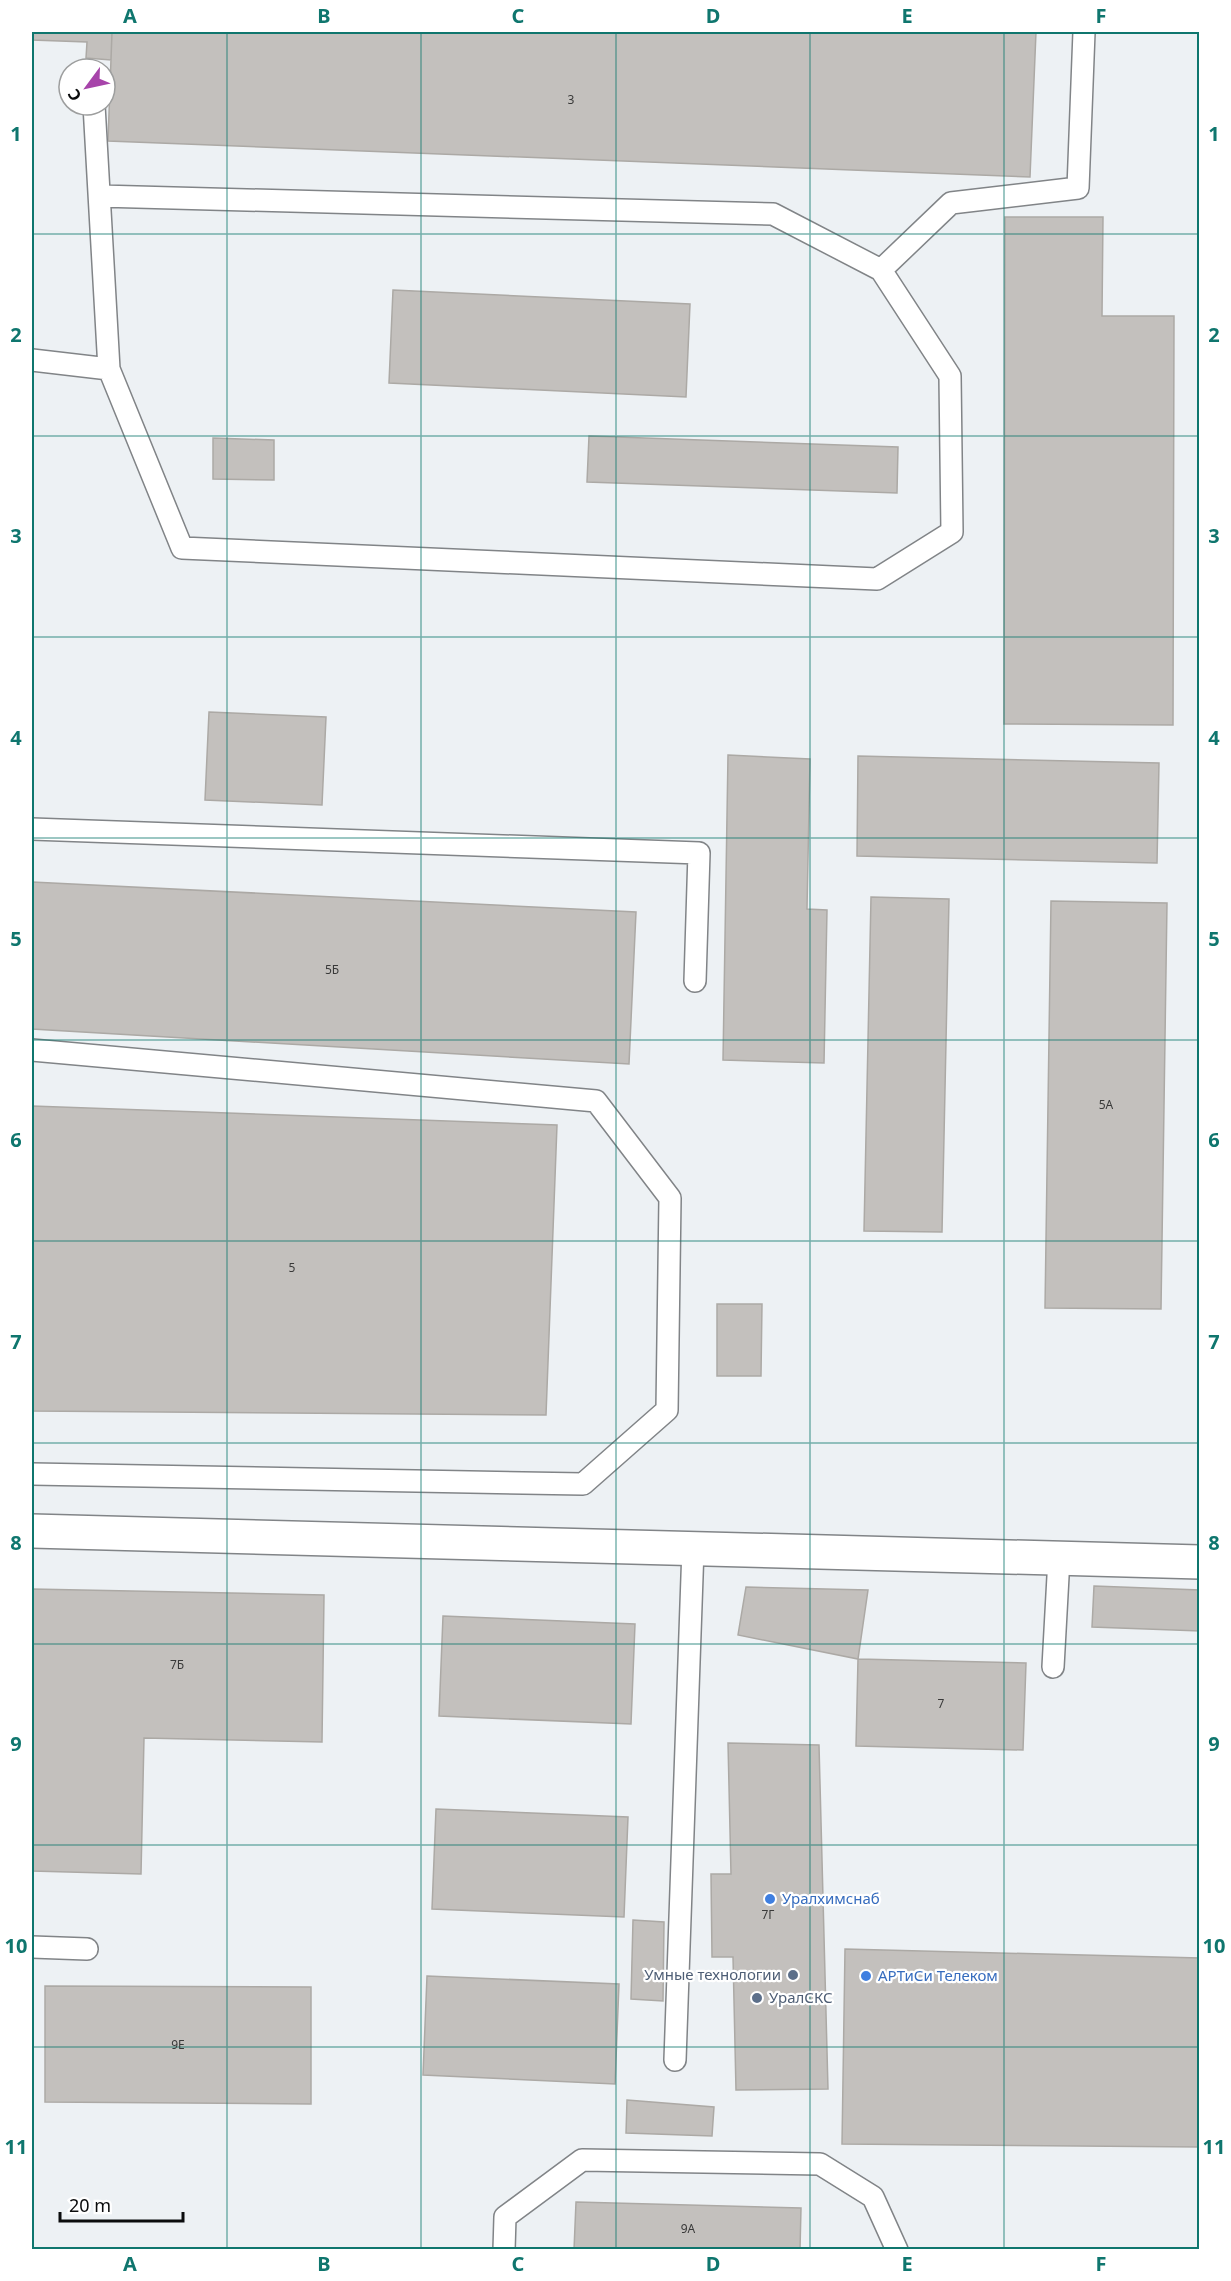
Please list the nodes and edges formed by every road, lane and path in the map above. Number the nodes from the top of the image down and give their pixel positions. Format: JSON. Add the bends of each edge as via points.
{"nodes":[{"id":1,"x":1084,"y":32,"type":"edge"},
{"id":2,"x":95,"y":117,"type":"edge"},
{"id":3,"x":100,"y":196,"type":"junction"},
{"id":4,"x":881,"y":270,"type":"junction"},
{"id":5,"x":32,"y":360,"type":"edge"},
{"id":6,"x":109,"y":369,"type":"junction"},
{"id":7,"x":32,"y":829,"type":"edge"},
{"id":8,"x":695,"y":981,"type":"dead end"},
{"id":9,"x":32,"y":1050,"type":"edge"},
{"id":10,"x":32,"y":1474,"type":"edge"},
{"id":11,"x":32,"y":1531,"type":"edge"},
{"id":12,"x":693,"y":1548,"type":"junction"},
{"id":13,"x":1059,"y":1558,"type":"junction"},
{"id":14,"x":1200,"y":1562,"type":"edge"},
{"id":15,"x":1053,"y":1667,"type":"dead end"},
{"id":16,"x":32,"y":1947,"type":"edge"},
{"id":17,"x":87,"y":1949,"type":"dead end"},
{"id":18,"x":675,"y":2060,"type":"dead end"},
{"id":19,"x":504,"y":2250,"type":"edge"},
{"id":20,"x":897,"y":2250,"type":"edge"}],
"edges":[{"from":1,"to":4,"type":"lane","via":[[1078,188],[951,203]]},
{"from":2,"to":3,"type":"lane"},
{"from":3,"to":4,"type":"lane","via":[[773,214]]},
{"from":3,"to":6,"type":"lane"},
{"from":4,"to":6,"type":"lane","via":[[950,376],[952,532],[877,579],[182,548]]},
{"from":5,"to":6,"type":"lane"},
{"from":7,"to":8,"type":"lane","via":[[699,853]]},
{"from":9,"to":10,"type":"lane","via":[[596,1101],[670,1198],[667,1410],[583,1484]]},
{"from":11,"to":12,"type":"street"},
{"from":12,"to":13,"type":"street"},
{"from":12,"to":18,"type":"lane"},
{"from":13,"to":14,"type":"street"},
{"from":13,"to":15,"type":"lane"},
{"from":16,"to":17,"type":"lane"},
{"from":19,"to":20,"type":"lane","via":[[505,2217],[582,2160],[820,2164],[873,2197]]}]}
